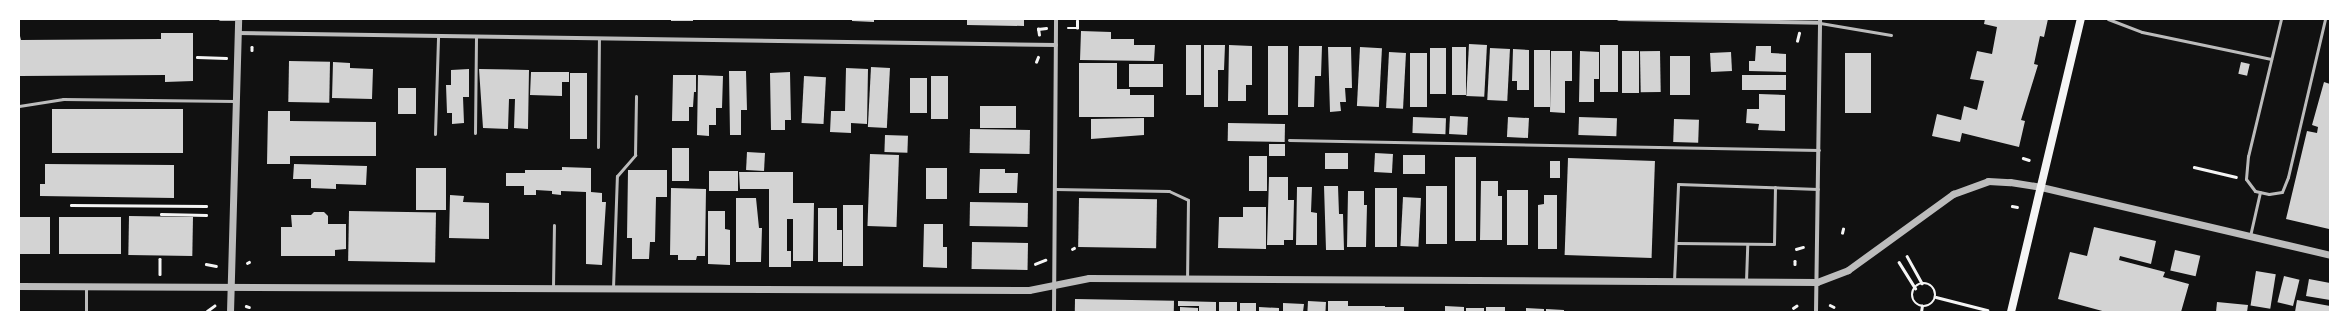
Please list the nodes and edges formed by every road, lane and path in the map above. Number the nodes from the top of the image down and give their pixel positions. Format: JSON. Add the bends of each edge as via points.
{"nodes":[{"id":1,"x":220,"y":19,"type":"edge"},
{"id":2,"x":238,"y":19,"type":"edge"},
{"id":3,"x":1056,"y":19,"type":"edge"},
{"id":4,"x":1619,"y":19,"type":"edge"},
{"id":5,"x":2081,"y":19,"type":"edge"},
{"id":6,"x":2108,"y":19,"type":"edge"},
{"id":7,"x":2281,"y":19,"type":"edge"},
{"id":8,"x":2325,"y":19,"type":"edge"},
{"id":9,"x":1077,"y":21,"type":"dead end"},
{"id":10,"x":1820,"y":21,"type":"edge"},
{"id":11,"x":1046,"y":28,"type":"dead end"},
{"id":12,"x":1068,"y":28,"type":"dead end"},
{"id":13,"x":237,"y":33,"type":"junction"},
{"id":14,"x":1799,"y":34,"type":"dead end"},
{"id":15,"x":1039,"y":35,"type":"dead end"},
{"id":16,"x":1891,"y":35,"type":"dead end"},
{"id":17,"x":438,"y":36,"type":"junction"},
{"id":18,"x":476,"y":36,"type":"junction"},
{"id":19,"x":599,"y":38,"type":"junction"},
{"id":20,"x":1797,"y":41,"type":"dead end"},
{"id":21,"x":1056,"y":45,"type":"junction"},
{"id":22,"x":197,"y":57,"type":"dead end"},
{"id":23,"x":1038,"y":57,"type":"dead end"},
{"id":24,"x":221,"y":58,"type":"dead end"},
{"id":25,"x":2271,"y":59,"type":"junction"},
{"id":26,"x":1036,"y":62,"type":"dead end"},
{"id":27,"x":636,"y":96,"type":"dead end"},
{"id":28,"x":235,"y":101,"type":"junction"},
{"id":29,"x":19,"y":106,"type":"edge"},
{"id":30,"x":475,"y":133,"type":"dead end"},
{"id":31,"x":435,"y":134,"type":"dead end"},
{"id":32,"x":1289,"y":140,"type":"dead end"},
{"id":33,"x":598,"y":147,"type":"dead end"},
{"id":34,"x":1819,"y":150,"type":"junction"},
{"id":35,"x":2023,"y":158,"type":"dead end"},
{"id":36,"x":2029,"y":160,"type":"dead end"},
{"id":37,"x":2194,"y":167,"type":"dead end"},
{"id":38,"x":2246,"y":180,"type":"junction"},
{"id":39,"x":1775,"y":187,"type":"junction"},
{"id":40,"x":2041,"y":187,"type":"junction"},
{"id":41,"x":1055,"y":189,"type":"junction"},
{"id":42,"x":1818,"y":189,"type":"junction"},
{"id":43,"x":2260,"y":192,"type":"junction"},
{"id":44,"x":71,"y":205,"type":"dead end"},
{"id":45,"x":206,"y":206,"type":"dead end"},
{"id":46,"x":2012,"y":206,"type":"dead end"},
{"id":47,"x":2017,"y":207,"type":"dead end"},
{"id":48,"x":161,"y":214,"type":"dead end"},
{"id":49,"x":206,"y":214,"type":"dead end"},
{"id":50,"x":554,"y":225,"type":"dead end"},
{"id":51,"x":2250,"y":236,"type":"junction"},
{"id":52,"x":1677,"y":243,"type":"junction"},
{"id":53,"x":1747,"y":244,"type":"junction"},
{"id":54,"x":1803,"y":246,"type":"dead end"},
{"id":55,"x":1796,"y":249,"type":"dead end"},
{"id":56,"x":2330,"y":255,"type":"edge"},
{"id":57,"x":1907,"y":256,"type":"dead end"},
{"id":58,"x":160,"y":259,"type":"dead end"},
{"id":59,"x":1045,"y":259,"type":"dead end"},
{"id":60,"x":1899,"y":262,"type":"dead end"},
{"id":61,"x":206,"y":264,"type":"dead end"},
{"id":62,"x":1034,"y":264,"type":"dead end"},
{"id":63,"x":216,"y":266,"type":"dead end"},
{"id":64,"x":160,"y":270,"type":"dead end"},
{"id":65,"x":1187,"y":278,"type":"junction"},
{"id":66,"x":1674,"y":281,"type":"junction"},
{"id":67,"x":1746,"y":281,"type":"junction"},
{"id":68,"x":1817,"y":282,"type":"junction"},
{"id":69,"x":1922,"y":283,"type":"junction"},
{"id":70,"x":1054,"y":284,"type":"junction"},
{"id":71,"x":19,"y":286,"type":"edge"},
{"id":72,"x":86,"y":286,"type":"junction"},
{"id":73,"x":230,"y":287,"type":"junction"},
{"id":74,"x":1915,"y":288,"type":"junction"},
{"id":75,"x":553,"y":289,"type":"junction"},
{"id":76,"x":612,"y":290,"type":"junction"},
{"id":77,"x":1936,"y":297,"type":"junction"},
{"id":78,"x":214,"y":306,"type":"dead end"},
{"id":79,"x":1830,"y":306,"type":"dead end"},
{"id":80,"x":1922,"y":306,"type":"junction"},
{"id":81,"x":1834,"y":307,"type":"dead end"},
{"id":82,"x":1987,"y":310,"type":"dead end"},
{"id":83,"x":207,"y":311,"type":"dead end"},
{"id":84,"x":86,"y":312,"type":"edge"},
{"id":85,"x":230,"y":312,"type":"edge"},
{"id":86,"x":1054,"y":312,"type":"edge"},
{"id":87,"x":1816,"y":312,"type":"edge"},
{"id":88,"x":1921,"y":312,"type":"edge"},
{"id":89,"x":2011,"y":312,"type":"edge"}],
"edges":[{"from":1,"to":2,"type":"lane"},
{"from":2,"to":13,"type":"street"},
{"from":3,"to":21,"type":"street"},
{"from":4,"to":10,"type":"street"},
{"from":5,"to":40,"type":"main road"},
{"from":6,"to":25,"type":"lane","via":[[2142,32]]},
{"from":7,"to":25,"type":"lane"},
{"from":8,"to":43,"type":"lane","via":[[2288,177],[2282,192]]},
{"from":9,"to":12,"type":"path","via":[[1077,28]]},
{"from":10,"to":16,"type":"lane"},
{"from":10,"to":34,"type":"street"},
{"from":11,"to":15,"type":"path","via":[[1038,29]]},
{"from":13,"to":17,"type":"street"},
{"from":13,"to":28,"type":"street"},
{"from":14,"to":20,"type":"path"},
{"from":17,"to":18,"type":"street"},
{"from":17,"to":31,"type":"lane"},
{"from":18,"to":19,"type":"street"},
{"from":18,"to":30,"type":"lane"},
{"from":19,"to":21,"type":"street"},
{"from":19,"to":33,"type":"lane"},
{"from":21,"to":41,"type":"street"},
{"from":22,"to":24,"type":"path"},
{"from":23,"to":26,"type":"path"},
{"from":25,"to":38,"type":"lane","via":[[2248,156]]},
{"from":27,"to":76,"type":"lane","via":[[635,154],[617,176]]},
{"from":28,"to":29,"type":"lane","via":[[63,100]]},
{"from":28,"to":73,"type":"street"},
{"from":32,"to":34,"type":"lane"},
{"from":34,"to":42,"type":"street"},
{"from":35,"to":36,"type":"path"},
{"from":37,"to":38,"type":"path"},
{"from":38,"to":43,"type":"lane","via":[[2255,191]]},
{"from":39,"to":42,"type":"lane"},
{"from":39,"to":52,"type":"lane","via":[[1678,184]]},
{"from":39,"to":53,"type":"lane","via":[[1774,244]]},
{"from":40,"to":51,"type":"street"},
{"from":40,"to":68,"type":"street","via":[[1988,181],[1954,194],[1848,270]]},
{"from":40,"to":89,"type":"main road"},
{"from":41,"to":65,"type":"lane","via":[[1169,191],[1188,200]]},
{"from":41,"to":70,"type":"street"},
{"from":42,"to":68,"type":"street"},
{"from":43,"to":51,"type":"lane"},
{"from":44,"to":45,"type":"path","via":[[76,203]]},
{"from":46,"to":47,"type":"path"},
{"from":48,"to":49,"type":"path"},
{"from":50,"to":75,"type":"lane"},
{"from":51,"to":56,"type":"street"},
{"from":52,"to":53,"type":"lane"},
{"from":52,"to":66,"type":"lane"},
{"from":53,"to":67,"type":"lane"},
{"from":54,"to":55,"type":"path"},
{"from":57,"to":69,"type":"path"},
{"from":58,"to":64,"type":"path"},
{"from":59,"to":62,"type":"path"},
{"from":60,"to":74,"type":"path"},
{"from":61,"to":63,"type":"path"},
{"from":65,"to":66,"type":"street"},
{"from":65,"to":70,"type":"street","via":[[1089,278]]},
{"from":66,"to":67,"type":"street"},
{"from":67,"to":68,"type":"street"},
{"from":68,"to":87,"type":"street"},
{"from":69,"to":74,"type":"path"},
{"from":69,"to":77,"type":"path","via":[[1933,286]]},
{"from":70,"to":76,"type":"street","via":[[1029,290]]},
{"from":70,"to":86,"type":"street"},
{"from":71,"to":72,"type":"street"},
{"from":72,"to":73,"type":"street"},
{"from":72,"to":84,"type":"lane"},
{"from":73,"to":75,"type":"street"},
{"from":73,"to":85,"type":"street"},
{"from":74,"to":80,"type":"path","via":[[1913,299]]},
{"from":75,"to":76,"type":"street"},
{"from":77,"to":80,"type":"path","via":[[1932,304]]},
{"from":77,"to":82,"type":"path"},
{"from":78,"to":83,"type":"path"},
{"from":79,"to":81,"type":"path"},
{"from":80,"to":88,"type":"path"}]}
